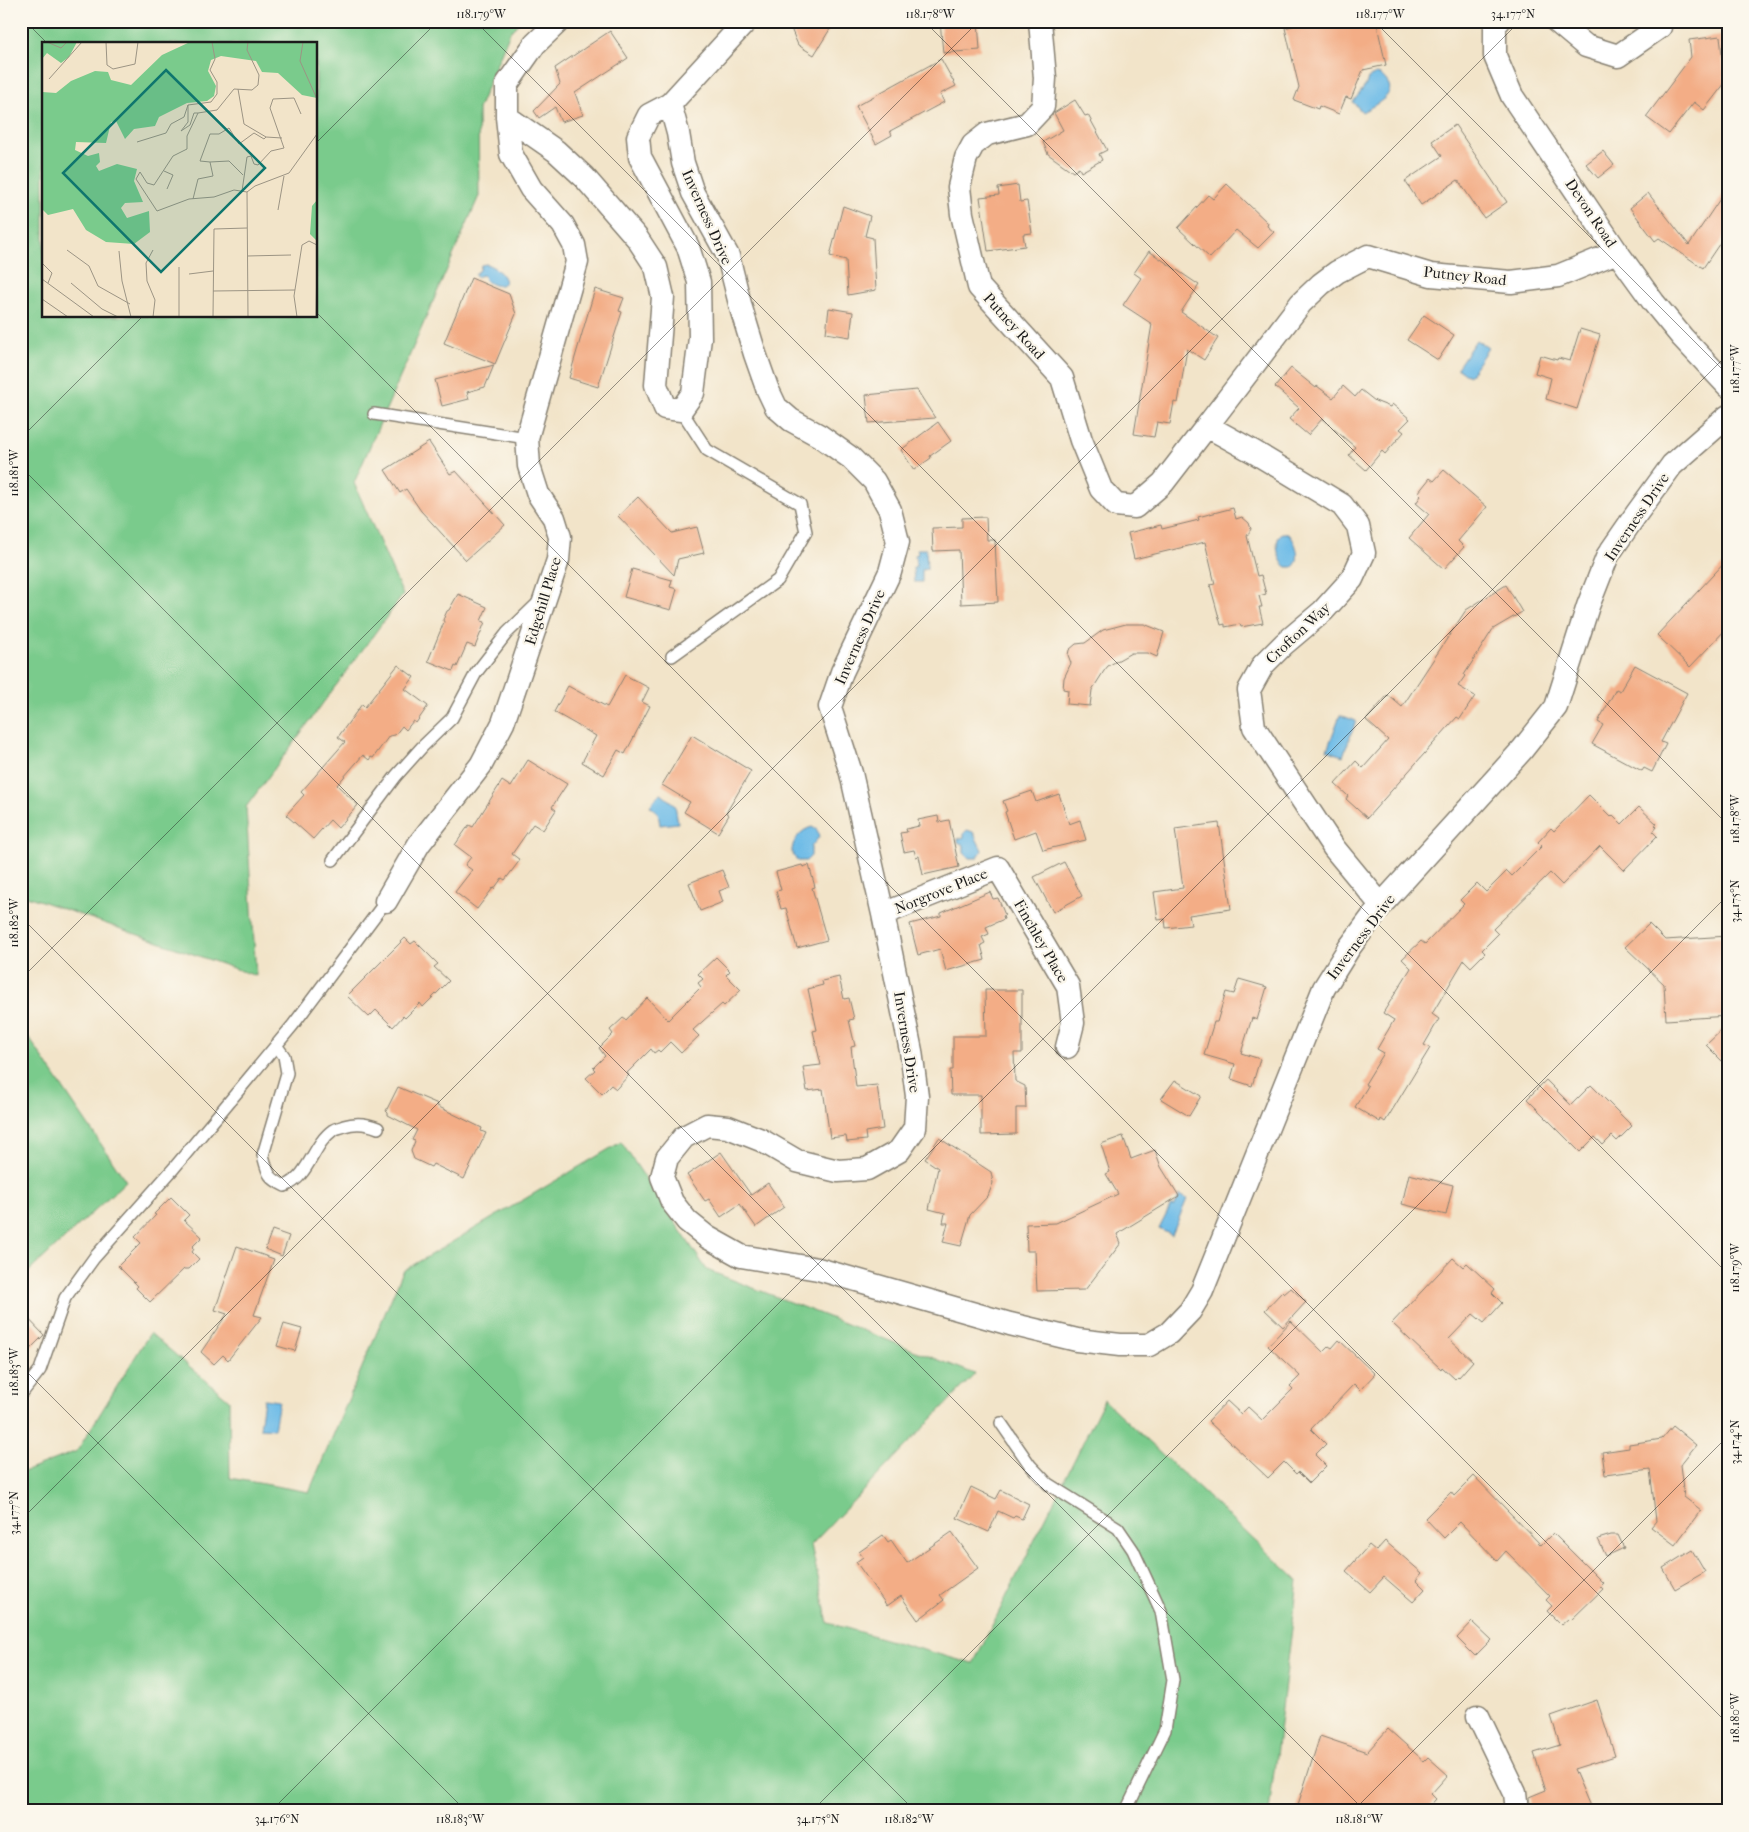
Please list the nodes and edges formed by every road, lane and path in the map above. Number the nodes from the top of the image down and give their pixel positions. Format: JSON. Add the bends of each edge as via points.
{"nodes":[{"id":1,"x":559,"y":21,"type":"edge"},
{"id":2,"x":746,"y":21,"type":"edge"},
{"id":3,"x":1040,"y":21,"type":"edge"},
{"id":4,"x":1499,"y":21,"type":"edge"},
{"id":5,"x":1556,"y":21,"type":"edge"},
{"id":6,"x":1660,"y":21,"type":"edge"},
{"id":7,"x":670,"y":104,"type":"junction"},
{"id":8,"x":507,"y":117,"type":"junction"},
{"id":9,"x":1617,"y":252,"type":"junction"},
{"id":10,"x":1728,"y":386,"type":"edge"},
{"id":11,"x":681,"y":410,"type":"junction"},
{"id":12,"x":374,"y":414,"type":"dead end"},
{"id":13,"x":1728,"y":416,"type":"edge"},
{"id":14,"x":1213,"y":430,"type":"junction"},
{"id":15,"x":527,"y":438,"type":"junction"},
{"id":16,"x":547,"y":593,"type":"junction"},
{"id":17,"x":672,"y":656,"type":"dead end"},
{"id":18,"x":333,"y":860,"type":"dead end"},
{"id":19,"x":998,"y":868,"type":"joint"},
{"id":20,"x":386,"y":901,"type":"joint"},
{"id":21,"x":1381,"y":906,"type":"junction"},
{"id":22,"x":883,"y":914,"type":"junction"},
{"id":23,"x":276,"y":1045,"type":"junction"},
{"id":24,"x":1067,"y":1047,"type":"dead end"},
{"id":25,"x":378,"y":1128,"type":"dead end"},
{"id":26,"x":22,"y":1393,"type":"edge"},
{"id":27,"x":1001,"y":1424,"type":"dead end"},
{"id":28,"x":1478,"y":1716,"type":"dead end"},
{"id":29,"x":1126,"y":1811,"type":"edge"},
{"id":30,"x":1517,"y":1811,"type":"edge"}],
"edges":[{"from":1,"to":8,"type":"street","via":[[535,44],[507,84]]},
{"from":2,"to":7,"type":"street"},
{"from":3,"to":14,"type":"street","name":"Putney Road","via":[[1045,78],[1043,107],[1027,124],[987,134],[973,145],[959,186],[979,287],[1062,378],[1081,440],[1101,489],[1116,505],[1135,507]]},
{"from":4,"to":9,"type":"street","name":"Devon Road","via":[[1495,24],[1495,56],[1512,96]]},
{"from":5,"to":6,"type":"street","via":[[1586,46],[1618,56],[1660,26]]},
{"from":7,"to":11,"type":"street","name":"Inverness Drive","via":[[649,115],[638,137],[640,157],[688,247],[699,282],[700,338],[694,384],[692,394]]},
{"from":7,"to":22,"type":"street","name":"Inverness Drive","via":[[693,193],[728,256],[752,345],[776,407],[851,458],[874,481],[890,510],[898,542],[890,572],[842,672],[830,707],[850,773]]},
{"from":8,"to":11,"type":"street","via":[[556,151],[584,177],[638,238],[656,267],[663,297],[656,385],[665,408]]},
{"from":8,"to":15,"type":"street","name":"Edgehill Place","via":[[511,154],[531,189],[563,225],[574,245],[577,262]]},
{"from":9,"to":10,"type":"street","name":"Devon Road","via":[[1676,330]]},
{"from":9,"to":14,"type":"street","name":"Putney Road","via":[[1558,276],[1511,282],[1431,275],[1368,256],[1337,272],[1301,303]]},
{"from":11,"to":17,"type":"lane","via":[[707,450],[800,504],[806,532],[778,580]]},
{"from":12,"to":15,"type":"lane"},
{"from":13,"to":21,"type":"street","name":"Inverness Drive","via":[[1672,465],[1608,556],[1588,606],[1556,707],[1522,750]]},
{"from":14,"to":21,"type":"street","name":"Crofton Way","via":[[1342,505],[1358,526],[1364,553],[1352,579],[1323,611],[1263,665],[1250,690],[1254,727],[1334,848]]},
{"from":15,"to":16,"type":"street","name":"Edgehill Place","via":[[529,466],[538,494],[554,518],[560,537],[558,560]]},
{"from":16,"to":18,"type":"lane","via":[[507,633],[476,673],[452,718],[396,776]]},
{"from":16,"to":20,"type":"street","name":"Edgehill Place","via":[[504,723],[481,765],[419,844]]},
{"from":19,"to":22,"type":"street","name":"Norgrove Place"},
{"from":19,"to":24,"type":"street","name":"Finchley Place","via":[[1068,986],[1073,1023]]},
{"from":20,"to":23,"type":"lane"},
{"from":21,"to":22,"type":"street","name":"Inverness Drive","via":[[1324,988],[1202,1291],[1190,1311],[1168,1333],[1149,1345],[1077,1340],[818,1269],[741,1256],[700,1232],[672,1202],[662,1177],[666,1158],[684,1136],[707,1125],[728,1127],[761,1140],[797,1161],[838,1171],[867,1169],[900,1152],[915,1128],[917,1096]]},
{"from":23,"to":25,"type":"lane","via":[[284,1056],[287,1073],[264,1155],[273,1180],[286,1186],[295,1182],[333,1130],[351,1124]]},
{"from":23,"to":26,"type":"lane","via":[[94,1258],[65,1298],[40,1370]]},
{"from":27,"to":29,"type":"lane","via":[[1048,1484],[1118,1528],[1133,1550],[1160,1611],[1173,1680],[1165,1730]]},
{"from":28,"to":30,"type":"street","via":[[1515,1793]]}]}
